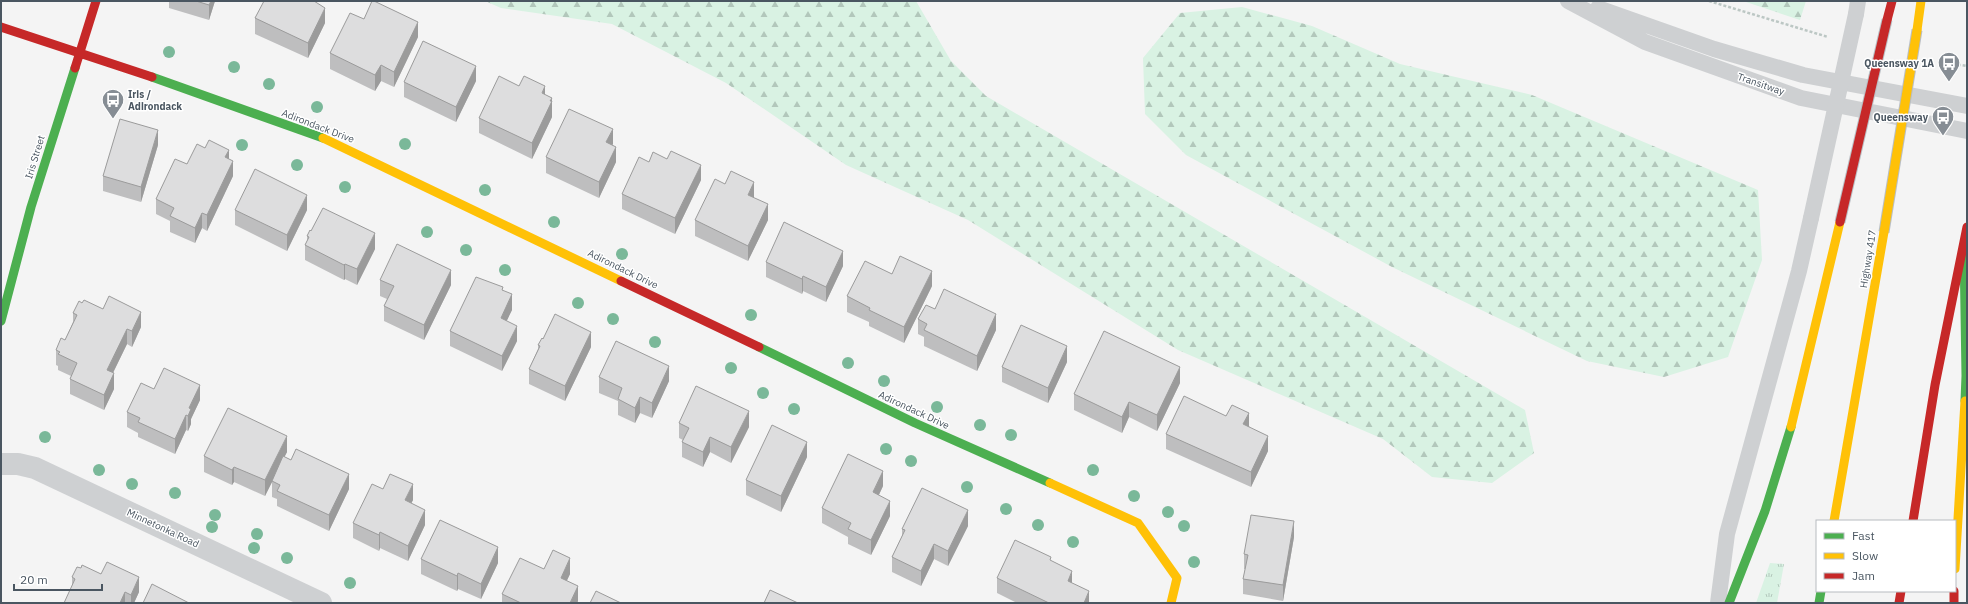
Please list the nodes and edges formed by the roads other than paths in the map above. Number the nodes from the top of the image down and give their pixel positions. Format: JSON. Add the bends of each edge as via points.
{"nodes":[{"id":1,"x":96,"y":1,"type":"edge"},
{"id":2,"x":1568,"y":1,"type":"edge"},
{"id":3,"x":1578,"y":1,"type":"edge"},
{"id":4,"x":1892,"y":1,"type":"edge"},
{"id":5,"x":1921,"y":1,"type":"edge"},
{"id":6,"x":1857,"y":8,"type":"edge"},
{"id":7,"x":1,"y":27,"type":"edge"},
{"id":8,"x":80,"y":52,"type":"junction"},
{"id":9,"x":1967,"y":106,"type":"edge"},
{"id":10,"x":1967,"y":131,"type":"edge"},
{"id":11,"x":1967,"y":227,"type":"edge"},
{"id":12,"x":1964,"y":247,"type":"junction"},
{"id":13,"x":1,"y":321,"type":"edge"},
{"id":14,"x":1,"y":464,"type":"edge"},
{"id":15,"x":1834,"y":520,"type":"edge"},
{"id":16,"x":1913,"y":520,"type":"edge"},
{"id":17,"x":1956,"y":551,"type":"edge"},
{"id":18,"x":1821,"y":592,"type":"edge"},
{"id":19,"x":1901,"y":592,"type":"edge"},
{"id":20,"x":1954,"y":592,"type":"edge"},
{"id":21,"x":321,"y":603,"type":"edge"},
{"id":22,"x":1171,"y":603,"type":"edge"},
{"id":23,"x":1718,"y":603,"type":"edge"},
{"id":24,"x":1729,"y":603,"type":"edge"},
{"id":25,"x":1819,"y":603,"type":"edge"},
{"id":26,"x":1899,"y":603,"type":"edge"},
{"id":27,"x":1954,"y":603,"type":"edge"}],
"edges":[{"from":1,"to":8,"type":"main road","name":"Iris Street"},
{"from":2,"to":10,"type":"lane","name":"Transitway","via":[[1645,42],[1800,98]]},
{"from":3,"to":9,"type":"lane","name":"Transitway","via":[[1714,49],[1803,75]]},
{"from":4,"to":24,"type":"main road","bridge":true,"via":[[1798,395],[1770,498]]},
{"from":5,"to":15,"type":"main road","name":"Highway 417","bridge":true},
{"from":6,"to":23,"type":"lane","bridge":true,"via":[[1799,271],[1727,534]]},
{"from":7,"to":8,"type":"main road","name":"Adirondack Drive"},
{"from":8,"to":13,"type":"main road","name":"Iris Street","via":[[31,207]]},
{"from":8,"to":22,"type":"main road","name":"Adirondack Drive","via":[[334,142],[915,423],[1138,523],[1176,578]]},
{"from":11,"to":12,"type":"main road"},
{"from":12,"to":16,"type":"main road","via":[[1935,386]]},
{"from":12,"to":17,"type":"main road","via":[[1966,376]]},
{"from":14,"to":21,"type":"street","name":"Minnetonka Road","via":[[35,468]]},
{"from":18,"to":25,"type":"main road"},
{"from":19,"to":26,"type":"main road"},
{"from":20,"to":27,"type":"main road"}]}
